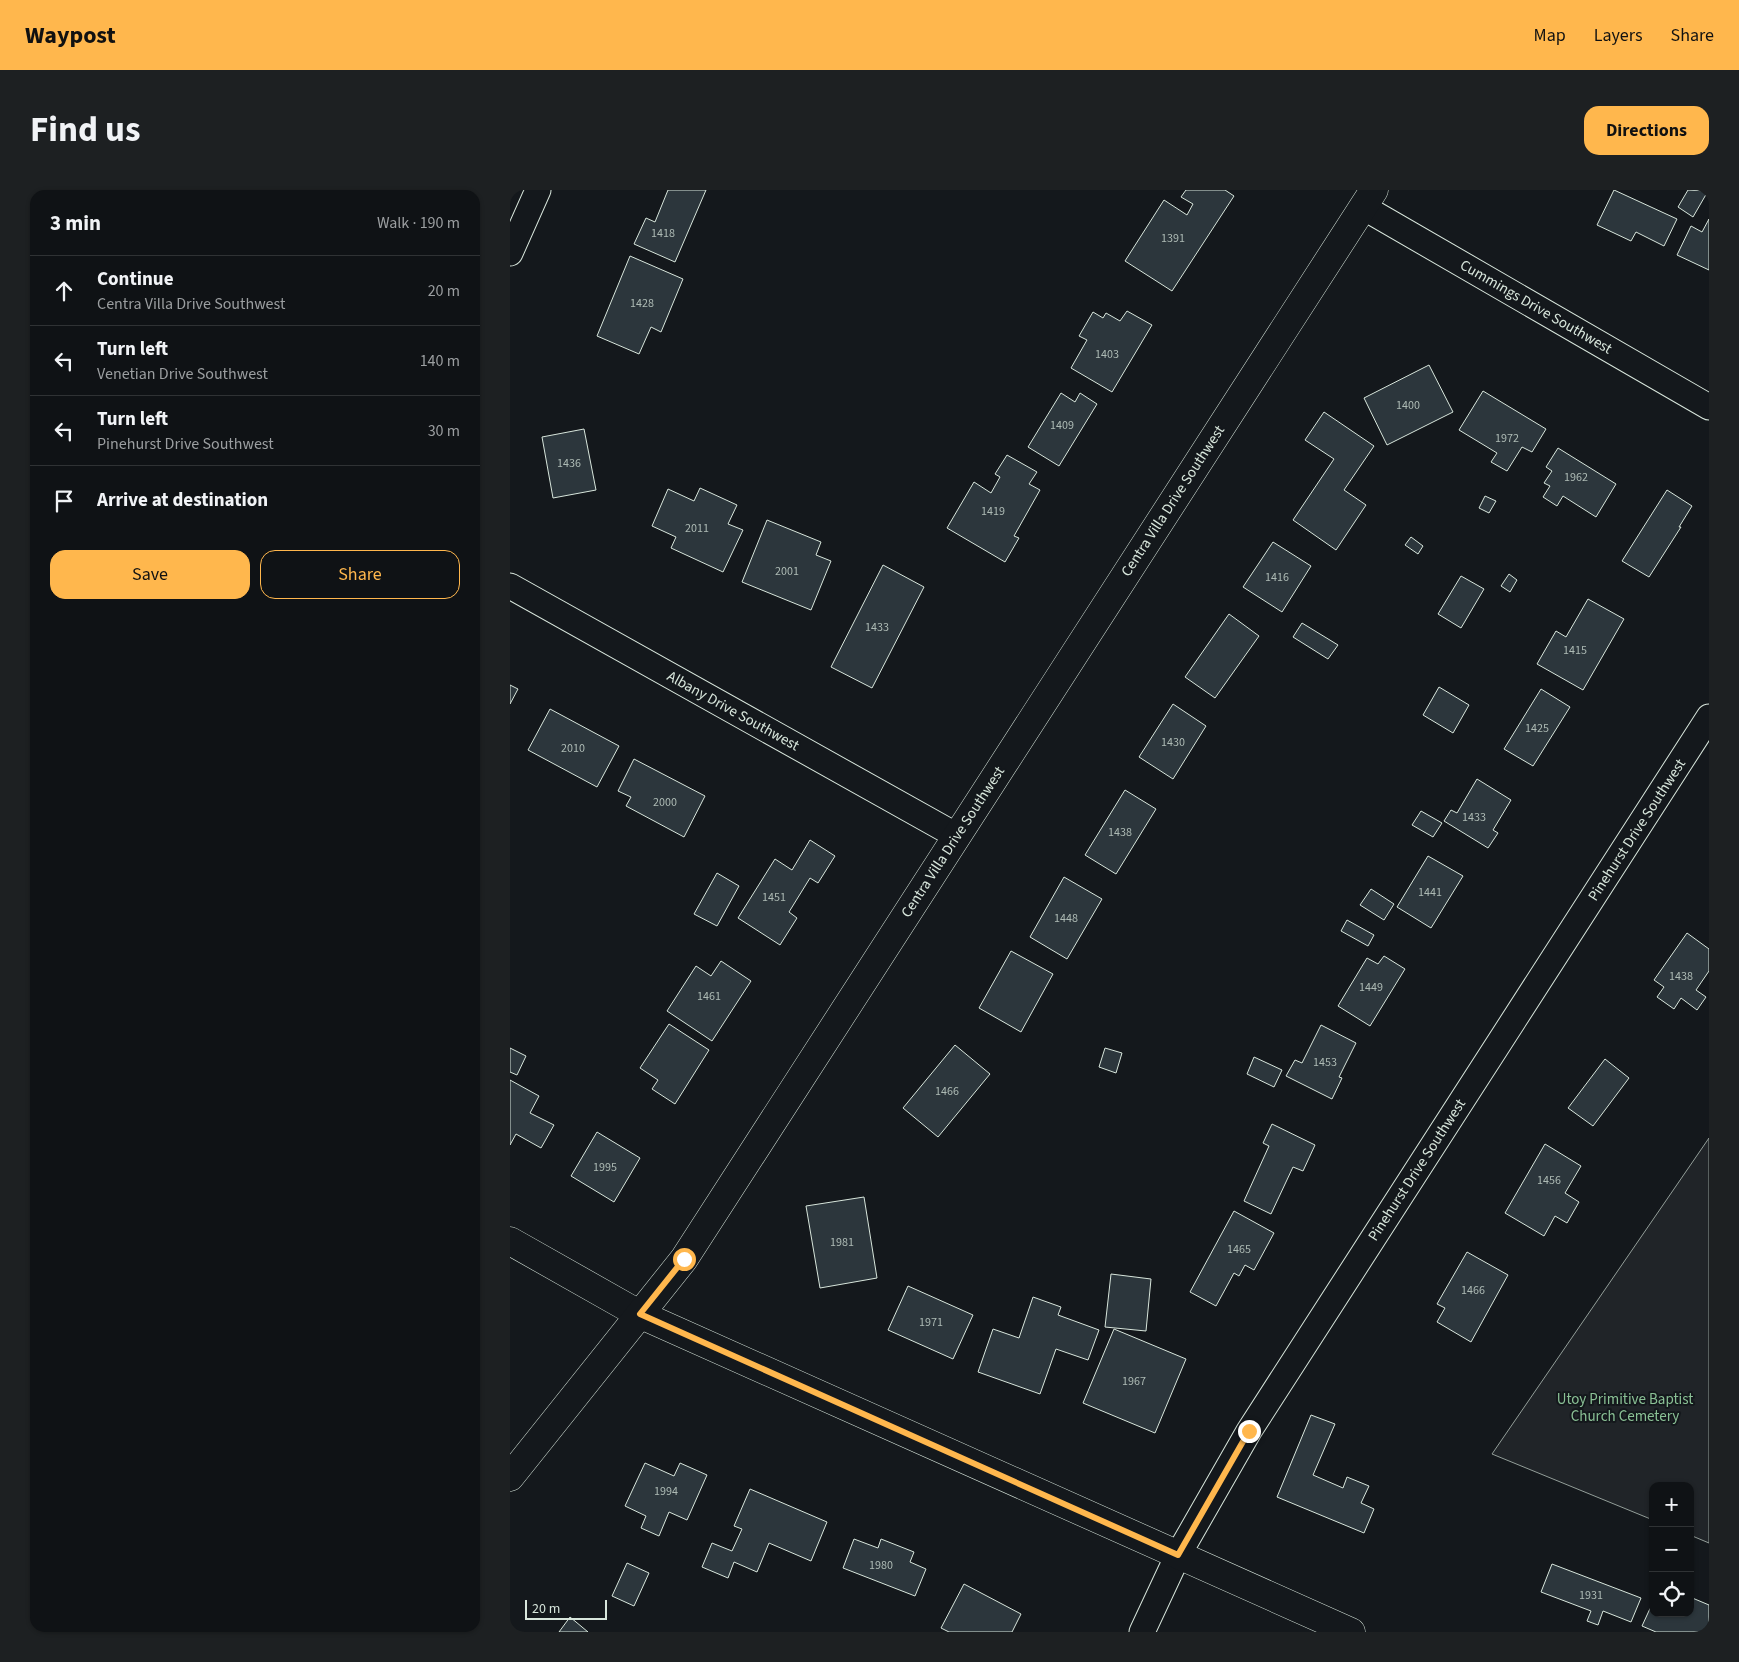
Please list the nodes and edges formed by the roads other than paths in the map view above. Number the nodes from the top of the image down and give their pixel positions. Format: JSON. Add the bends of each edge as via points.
{"nodes":[{"id":1,"x":538,"y":190,"type":"edge"},
{"id":2,"x":1368,"y":198,"type":"edge"},
{"id":3,"x":510,"y":254,"type":"edge"},
{"id":4,"x":1709,"y":407,"type":"edge"},
{"id":5,"x":510,"y":586,"type":"edge"},
{"id":6,"x":1709,"y":717,"type":"edge"},
{"id":7,"x":957,"y":836,"type":"junction"},
{"id":8,"x":510,"y":1241,"type":"edge"},
{"id":9,"x":640,"y":1314,"type":"junction"},
{"id":10,"x":510,"y":1477,"type":"edge"},
{"id":11,"x":1178,"y":1555,"type":"junction"},
{"id":12,"x":1142,"y":1632,"type":"edge"},
{"id":13,"x":1351,"y":1632,"type":"edge"}],
"edges":[{"from":1,"to":3,"type":"street"},
{"from":2,"to":4,"type":"street","name":"Cummings Drive Southwest"},
{"from":2,"to":7,"type":"street","name":"Centra Villa Drive Southwest"},
{"from":5,"to":7,"type":"street","name":"Albany Drive Southwest"},
{"from":6,"to":11,"type":"street","name":"Pinehurst Drive Southwest","via":[[1249,1431]]},
{"from":7,"to":9,"type":"street","name":"Centra Villa Drive Southwest","via":[[684,1259]]},
{"from":8,"to":9,"type":"street"},
{"from":9,"to":10,"type":"street","name":"Centra Villa Drive Southwest"},
{"from":9,"to":11,"type":"street"},
{"from":11,"to":12,"type":"street","name":"Pinehurst Drive Southwest"},
{"from":11,"to":13,"type":"street"}]}
